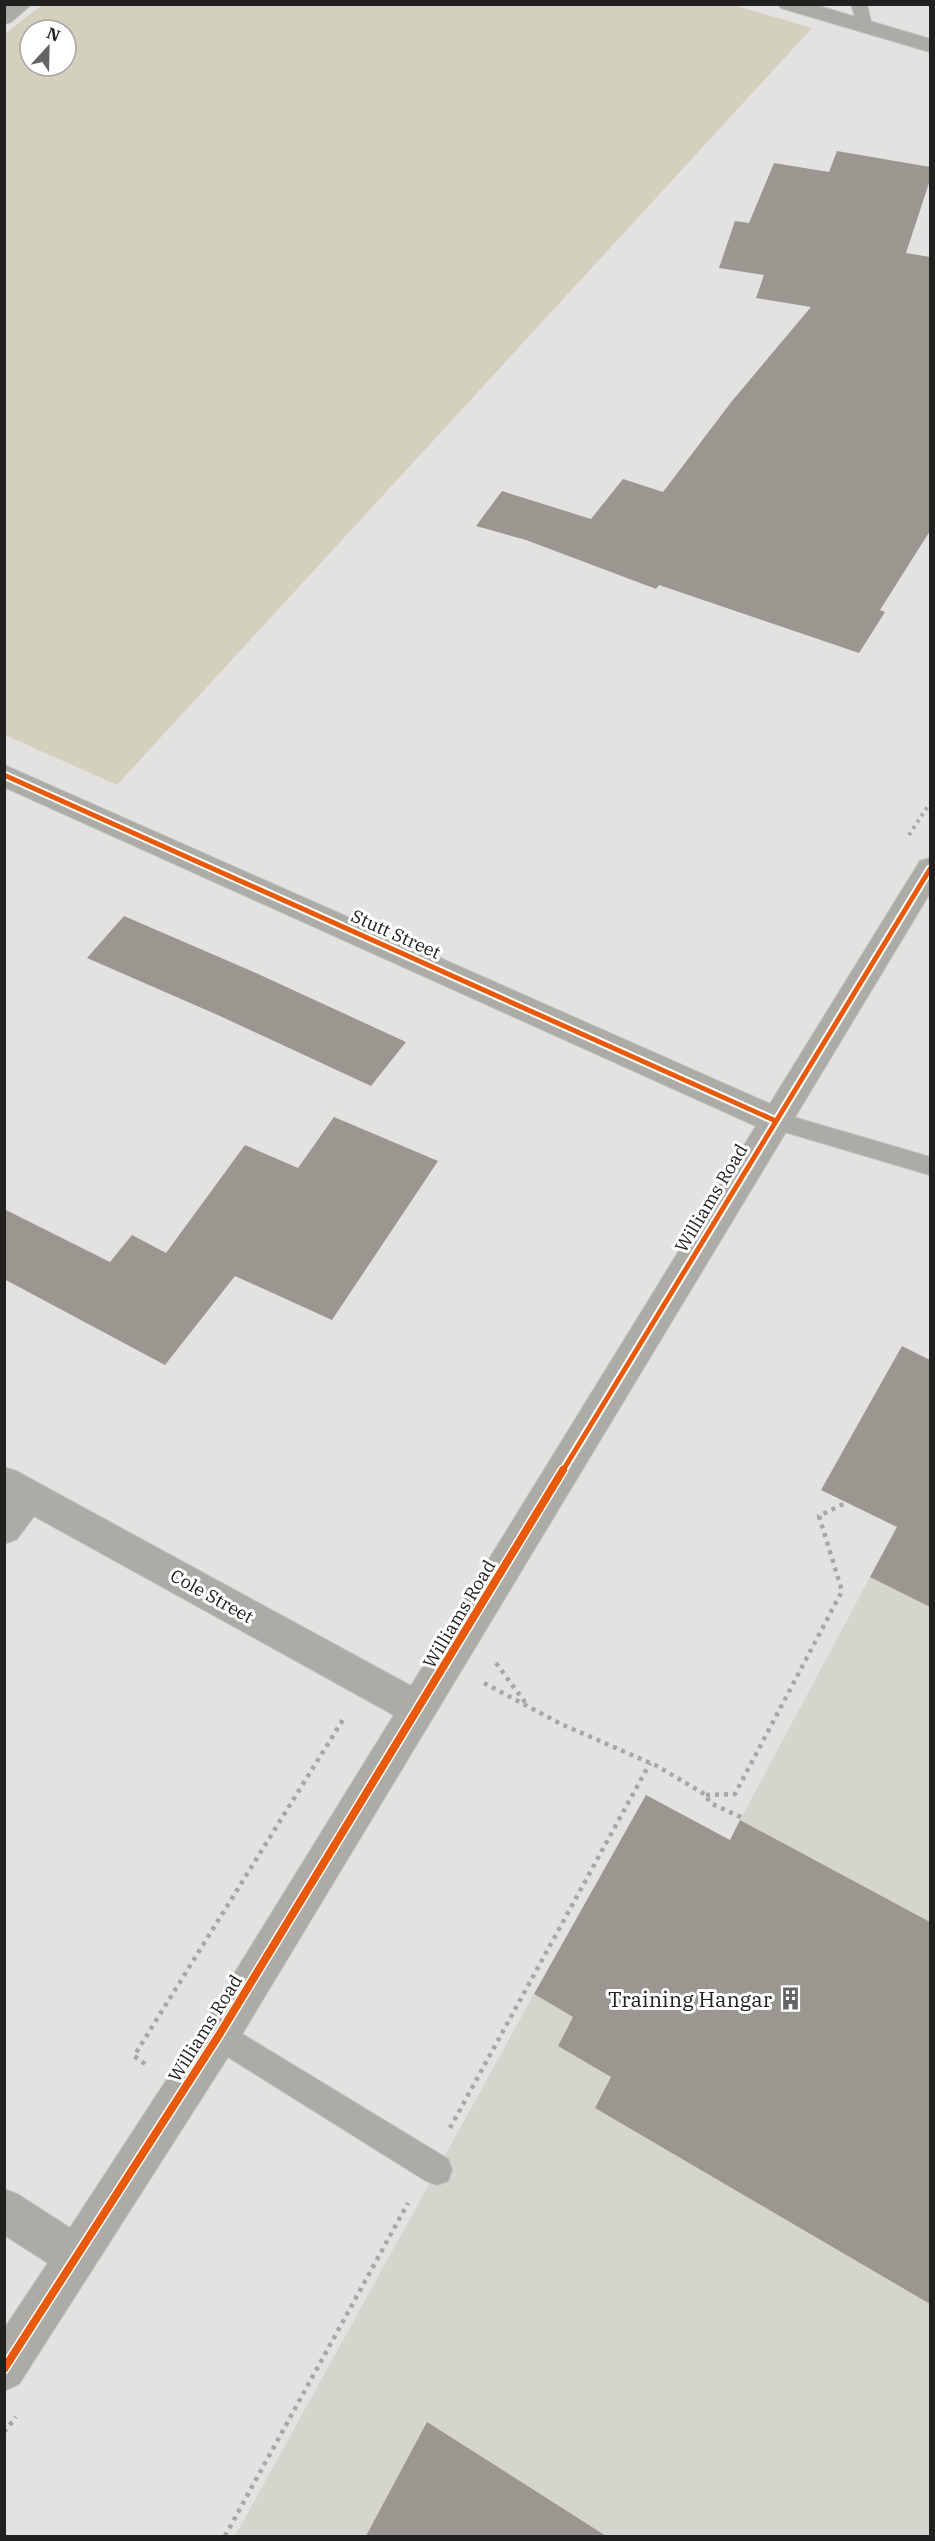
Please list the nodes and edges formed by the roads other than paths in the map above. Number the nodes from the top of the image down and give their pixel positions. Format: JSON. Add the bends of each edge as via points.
{"nodes":[{"id":1,"x":22,"y":4,"type":"edge"},
{"id":2,"x":788,"y":4,"type":"edge"},
{"id":3,"x":860,"y":4,"type":"edge"},
{"id":4,"x":4,"y":18,"type":"edge"},
{"id":5,"x":864,"y":27,"type":"junction"},
{"id":6,"x":930,"y":46,"type":"edge"},
{"id":7,"x":4,"y":775,"type":"edge"},
{"id":8,"x":930,"y":869,"type":"edge"},
{"id":9,"x":776,"y":1121,"type":"junction"},
{"id":10,"x":930,"y":1166,"type":"edge"},
{"id":11,"x":17,"y":1489,"type":"edge"},
{"id":12,"x":4,"y":1528,"type":"edge"},
{"id":13,"x":419,"y":1709,"type":"junction"},
{"id":14,"x":219,"y":2035,"type":"junction"},
{"id":15,"x":438,"y":2170,"type":"dead end"},
{"id":16,"x":4,"y":2210,"type":"edge"},
{"id":17,"x":77,"y":2257,"type":"junction"},
{"id":18,"x":4,"y":2369,"type":"edge"}],
"edges":[{"from":1,"to":4,"type":"street"},
{"from":2,"to":5,"type":"street"},
{"from":3,"to":5,"type":"lane"},
{"from":5,"to":6,"type":"street"},
{"from":7,"to":9,"type":"street","name":"Stutt Street"},
{"from":8,"to":9,"type":"street","name":"Williams Road"},
{"from":9,"to":10,"type":"lane"},
{"from":9,"to":13,"type":"street","name":"Williams Road"},
{"from":11,"to":12,"type":"street"},
{"from":11,"to":13,"type":"street","name":"Cole Street"},
{"from":13,"to":14,"type":"street","name":"Williams Road"},
{"from":14,"to":15,"type":"lane"},
{"from":14,"to":17,"type":"street","name":"Williams Road"},
{"from":16,"to":17,"type":"street"},
{"from":17,"to":18,"type":"street","name":"Williams Road"}]}
